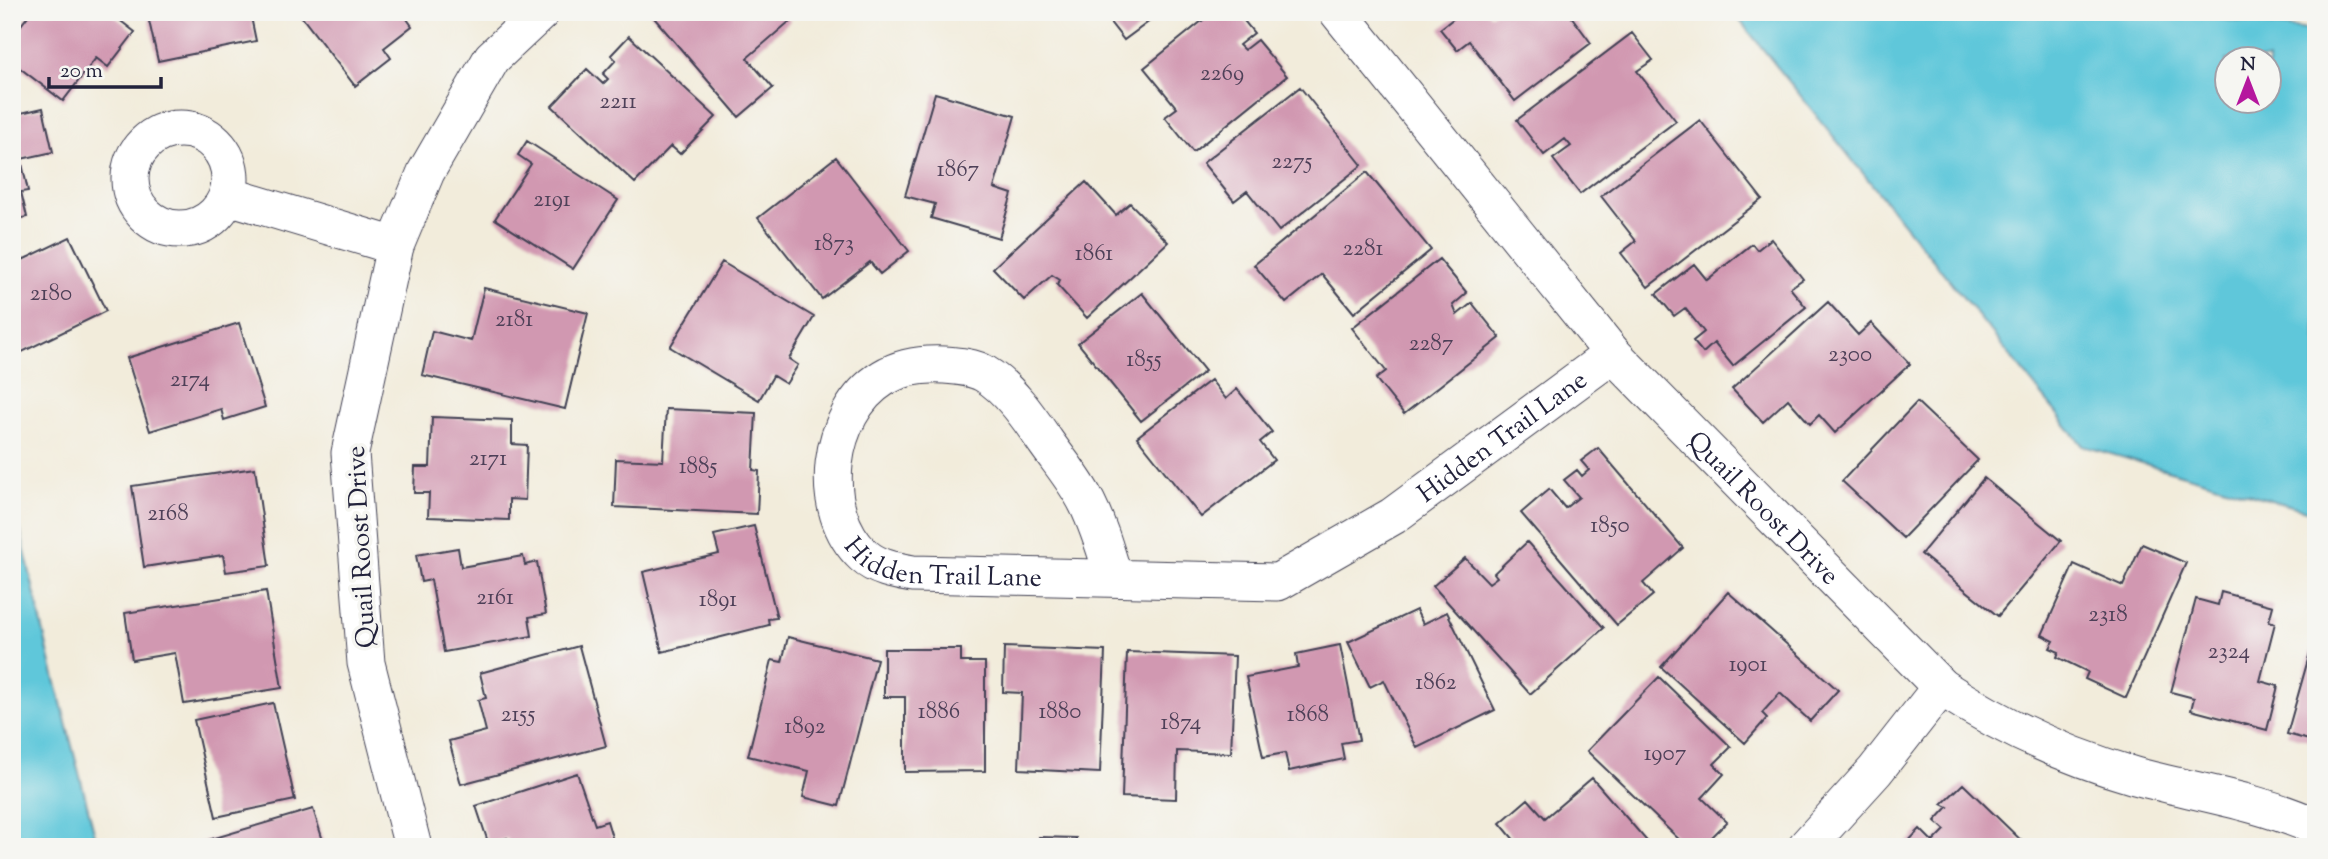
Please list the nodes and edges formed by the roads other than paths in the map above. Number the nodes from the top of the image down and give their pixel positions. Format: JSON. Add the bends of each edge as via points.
{"nodes":[{"id":1,"x":541,"y":12,"type":"edge"},
{"id":2,"x":1338,"y":12,"type":"edge"},
{"id":3,"x":229,"y":196,"type":"dead end"},
{"id":4,"x":395,"y":246,"type":"junction"},
{"id":5,"x":1613,"y":354,"type":"junction"},
{"id":6,"x":1114,"y":578,"type":"junction"},
{"id":7,"x":1941,"y":687,"type":"junction"},
{"id":8,"x":2316,"y":827,"type":"edge"},
{"id":9,"x":413,"y":847,"type":"edge"},
{"id":10,"x":1806,"y":847,"type":"edge"}],
"edges":[{"from":1,"to":4,"type":"street","name":"Quail Roost Drive","via":[[492,58],[426,172]]},
{"from":2,"to":5,"type":"street","name":"Quail Roost Drive"},
{"from":3,"to":4,"type":"street"},
{"from":4,"to":9,"type":"street","name":"Quail Roost Drive","via":[[350,453],[366,663]]},
{"from":5,"to":6,"type":"street","name":"Hidden Trail Lane","via":[[1393,516],[1278,582]]},
{"from":5,"to":7,"type":"street","name":"Quail Roost Drive"},
{"from":6,"to":6,"type":"street","name":"Hidden Trail Lane","via":[[913,574],[886,569],[864,557],[844,530],[834,497],[834,461],[844,424],[863,394],[883,378],[907,368],[962,366],[985,374],[1020,405],[1086,501]]},
{"from":7,"to":8,"type":"street","name":"Quail Roost Drive","via":[[1979,712],[2056,750]]},
{"from":7,"to":10,"type":"street","via":[[1875,771]]}]}
